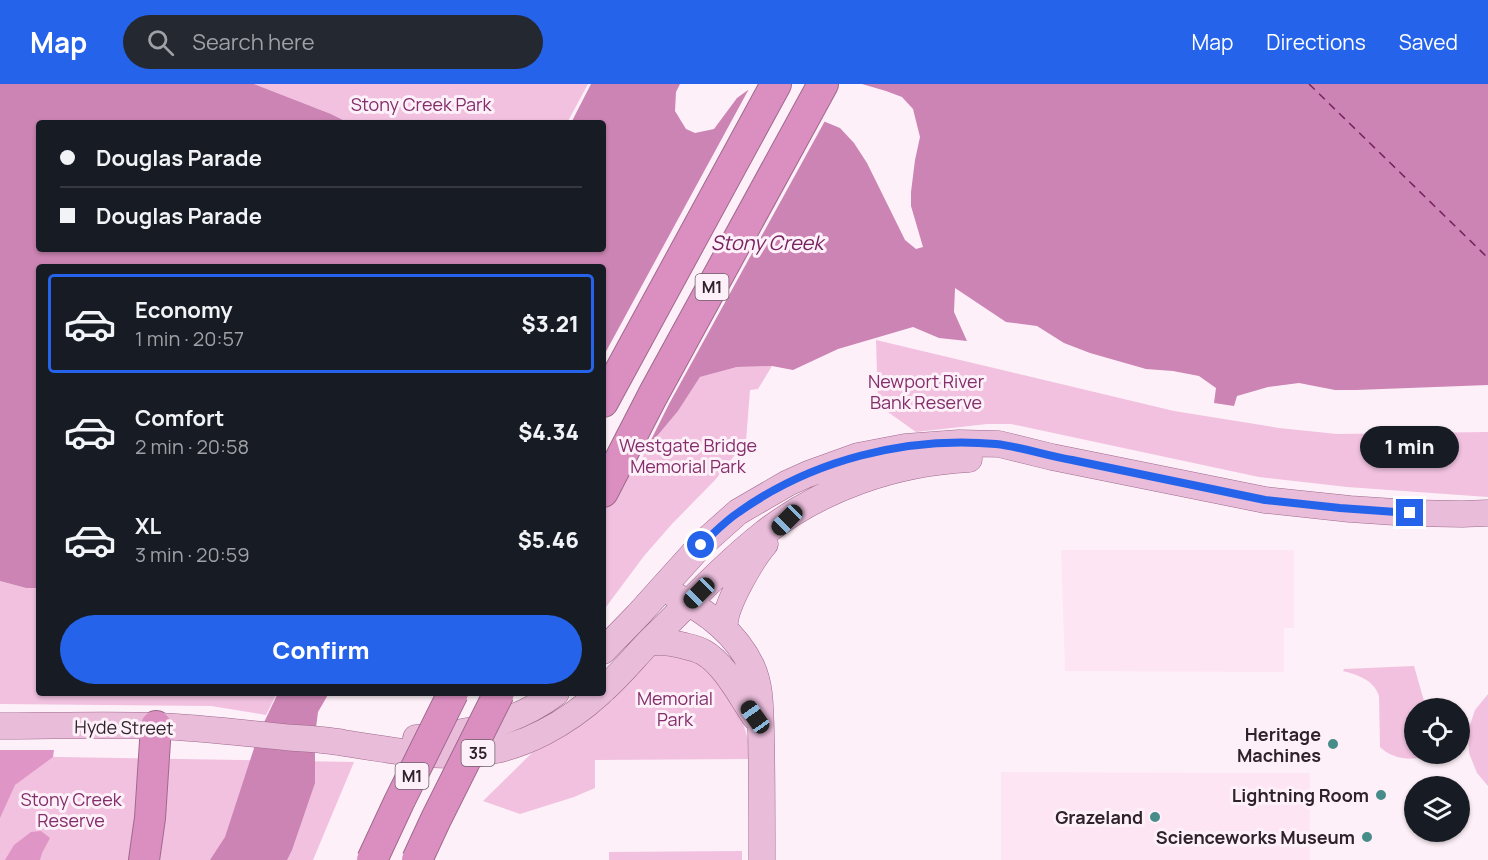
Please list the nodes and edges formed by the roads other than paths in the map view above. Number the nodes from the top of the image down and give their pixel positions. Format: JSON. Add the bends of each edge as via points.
{"nodes":[{"id":1,"x":776,"y":84,"type":"edge"},
{"id":2,"x":823,"y":84,"type":"edge"},
{"id":3,"x":606,"y":396,"type":"edge"},
{"id":4,"x":1052,"y":457,"type":"junction"},
{"id":5,"x":606,"y":486,"type":"edge"},
{"id":6,"x":799,"y":510,"type":"junction"},
{"id":7,"x":1488,"y":513,"type":"edge"},
{"id":8,"x":662,"y":589,"type":"junction"},
{"id":9,"x":683,"y":608,"type":"junction"},
{"id":10,"x":725,"y":629,"type":"junction"},
{"id":11,"x":648,"y":643,"type":"junction"},
{"id":12,"x":606,"y":648,"type":"edge"},
{"id":13,"x":606,"y":688,"type":"edge"},
{"id":14,"x":452,"y":696,"type":"edge"},
{"id":15,"x":498,"y":696,"type":"edge"},
{"id":16,"x":551,"y":696,"type":"edge"},
{"id":17,"x":597,"y":696,"type":"edge"},
{"id":18,"x":758,"y":724,"type":"junction"},
{"id":19,"x":0,"y":726,"type":"edge"},
{"id":20,"x":156,"y":726,"type":"junction"},
{"id":21,"x":331,"y":741,"type":"junction"},
{"id":22,"x":144,"y":860,"type":"edge"},
{"id":23,"x":372,"y":860,"type":"edge"},
{"id":24,"x":417,"y":860,"type":"edge"},
{"id":25,"x":762,"y":860,"type":"edge"}],
"edges":[{"from":1,"to":3,"type":"highway","number":"M1"},
{"from":2,"to":5,"type":"highway","number":"M1"},
{"from":4,"to":6,"type":"main road","number":"35","via":[[978,458],[910,466],[859,481]]},
{"from":4,"to":7,"type":"main road","number":"35","via":[[1265,500],[1374,511]]},
{"from":4,"to":8,"type":"main road","number":"35","via":[[999,444],[959,443],[905,447],[833,464],[788,483],[738,512],[701,545]]},
{"from":6,"to":9,"type":"main road","number":"35","via":[[756,540]]},
{"from":6,"to":10,"type":"main road","via":[[751,563],[730,604]]},
{"from":8,"to":9,"type":"main road"},
{"from":8,"to":12,"type":"main road","number":"35"},
{"from":9,"to":10,"type":"main road","via":[[714,620]]},
{"from":9,"to":11,"type":"main road","number":"35"},
{"from":9,"to":18,"type":"main road","via":[[726,655]]},
{"from":10,"to":18,"type":"main road","via":[[740,646],[754,673],[759,696]]},
{"from":11,"to":13,"type":"main road","number":"35"},
{"from":11,"to":18,"type":"main road","via":[[683,645],[709,656]]},
{"from":14,"to":23,"type":"highway","number":"M1","bridge":true},
{"from":15,"to":24,"type":"highway","number":"M1","bridge":true},
{"from":16,"to":21,"type":"main road","number":"35","via":[[510,719],[472,730],[439,736]]},
{"from":17,"to":21,"type":"main road","number":"35","via":[[539,734],[481,753],[396,752]]},
{"from":18,"to":25,"type":"main road"},
{"from":19,"to":20,"type":"main road","name":"Hyde Street","number":"35"},
{"from":20,"to":21,"type":"main road","name":"Hyde Street","number":"35"},
{"from":20,"to":22,"type":"highway"}]}
